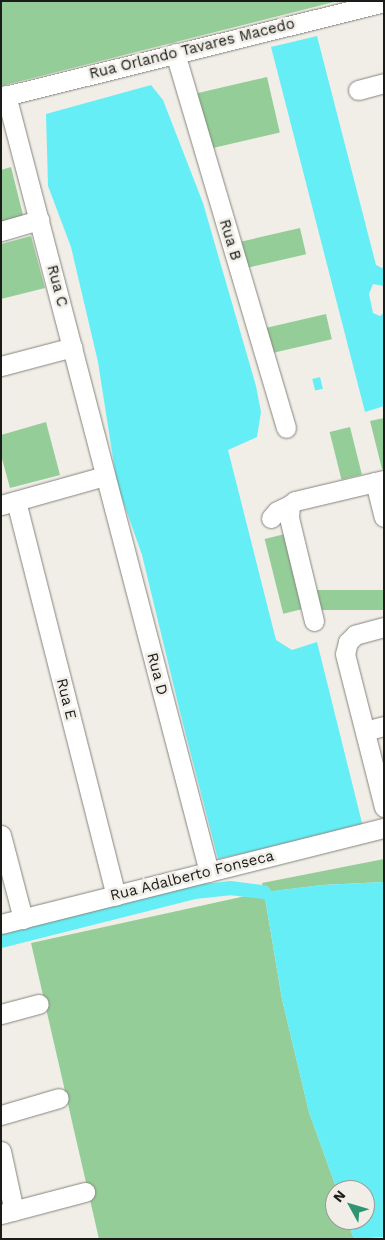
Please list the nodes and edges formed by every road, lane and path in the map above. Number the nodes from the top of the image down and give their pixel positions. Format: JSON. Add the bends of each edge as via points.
{"nodes":[{"id":1,"x":384,"y":2,"type":"edge"},
{"id":2,"x":175,"y":53,"type":"junction"},
{"id":3,"x":384,"y":83,"type":"edge"},
{"id":4,"x":358,"y":90,"type":"dead end"},
{"id":5,"x":4,"y":96,"type":"edge"},
{"id":6,"x":39,"y":220,"type":"junction"},
{"id":7,"x":1,"y":231,"type":"edge"},
{"id":8,"x":73,"y":347,"type":"junction"},
{"id":9,"x":1,"y":366,"type":"edge"},
{"id":10,"x":286,"y":428,"type":"dead end"},
{"id":11,"x":105,"y":476,"type":"junction"},
{"id":12,"x":380,"y":481,"type":"edge"},
{"id":13,"x":9,"y":503,"type":"edge"},
{"id":14,"x":290,"y":505,"type":"junction"},
{"id":15,"x":384,"y":517,"type":"edge"},
{"id":16,"x":272,"y":518,"type":"dead end"},
{"id":17,"x":314,"y":621,"type":"dead end"},
{"id":18,"x":384,"y":627,"type":"edge"},
{"id":19,"x":384,"y":726,"type":"edge"},
{"id":20,"x":365,"y":731,"type":"junction"},
{"id":21,"x":384,"y":807,"type":"edge"},
{"id":22,"x":384,"y":828,"type":"edge"},
{"id":23,"x":1,"y":835,"type":"edge"},
{"id":24,"x":209,"y":872,"type":"junction"},
{"id":25,"x":116,"y":896,"type":"junction"},
{"id":26,"x":23,"y":919,"type":"junction"},
{"id":27,"x":1,"y":924,"type":"edge"},
{"id":28,"x":39,"y":1004,"type":"dead end"},
{"id":29,"x":1,"y":1014,"type":"edge"},
{"id":30,"x":59,"y":1098,"type":"dead end"},
{"id":31,"x":1,"y":1115,"type":"edge"},
{"id":32,"x":1,"y":1152,"type":"edge"},
{"id":33,"x":85,"y":1192,"type":"dead end"},
{"id":34,"x":8,"y":1212,"type":"edge"}],
"edges":[{"from":1,"to":2,"type":"street","name":"Rua Orlando Tavares Macedo"},
{"from":2,"to":5,"type":"street","name":"Rua Orlando Tavares Macedo"},
{"from":2,"to":10,"type":"street","name":"Rua B"},
{"from":3,"to":4,"type":"street"},
{"from":5,"to":6,"type":"street","name":"Rua C"},
{"from":6,"to":7,"type":"street"},
{"from":6,"to":8,"type":"street","name":"Rua C"},
{"from":8,"to":9,"type":"street"},
{"from":8,"to":11,"type":"street","name":"Rua C"},
{"from":11,"to":13,"type":"street"},
{"from":11,"to":24,"type":"street","name":"Rua D"},
{"from":12,"to":14,"type":"street","via":[[295,501]]},
{"from":12,"to":15,"type":"street"},
{"from":13,"to":25,"type":"street","name":"Rua E"},
{"from":14,"to":16,"type":"street","via":[[277,511]]},
{"from":14,"to":17,"type":"street","via":[[289,518]]},
{"from":18,"to":20,"type":"street","via":[[355,635],[348,642],[345,654]]},
{"from":19,"to":20,"type":"street"},
{"from":20,"to":21,"type":"street"},
{"from":22,"to":24,"type":"street","name":"Rua Adalberto Fonseca"},
{"from":23,"to":26,"type":"street"},
{"from":24,"to":25,"type":"street","name":"Rua Adalberto Fonseca"},
{"from":25,"to":26,"type":"street","name":"Rua Adalberto Fonseca"},
{"from":26,"to":27,"type":"street","name":"Rua Adalberto Fonseca"},
{"from":28,"to":29,"type":"street"},
{"from":30,"to":31,"type":"street"},
{"from":32,"to":34,"type":"street"},
{"from":33,"to":34,"type":"street"}]}
